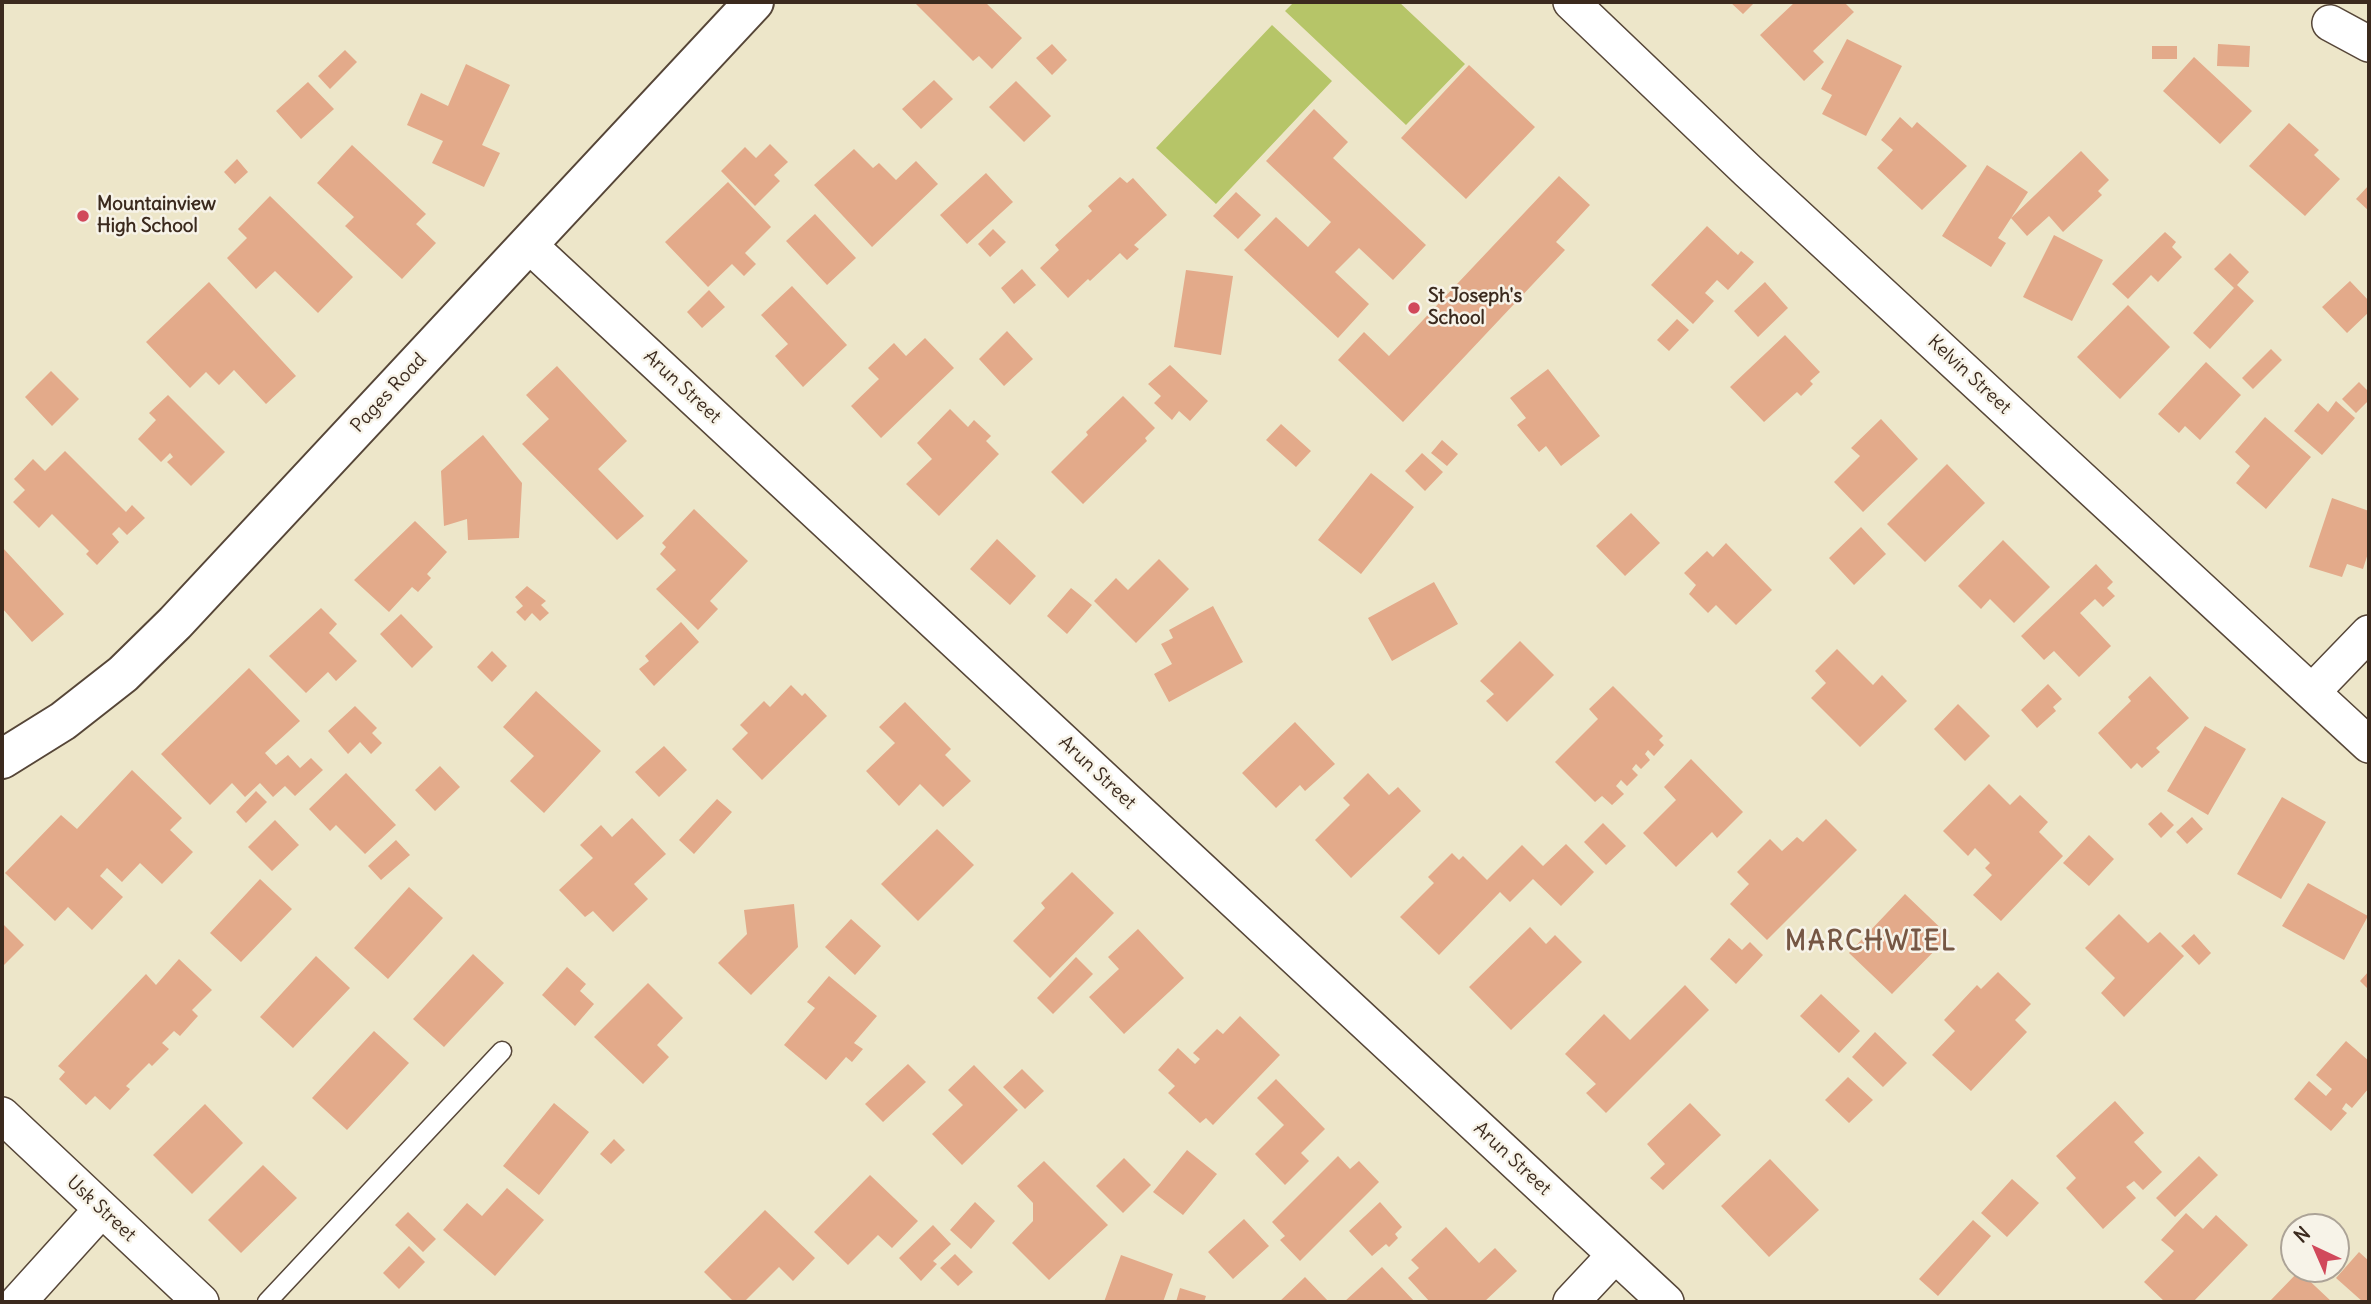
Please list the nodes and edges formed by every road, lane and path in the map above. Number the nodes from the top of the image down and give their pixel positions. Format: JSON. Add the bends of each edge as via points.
{"nodes":[{"id":1,"x":754,"y":2,"type":"edge"},
{"id":2,"x":1571,"y":2,"type":"edge"},
{"id":3,"x":2330,"y":23,"type":"dead end"},
{"id":4,"x":2369,"y":44,"type":"edge"},
{"id":5,"x":528,"y":244,"type":"junction"},
{"id":6,"x":2369,"y":632,"type":"edge"},
{"id":7,"x":2312,"y":692,"type":"junction"},
{"id":8,"x":2369,"y":745,"type":"edge"},
{"id":9,"x":2,"y":759,"type":"edge"},
{"id":10,"x":502,"y":1051,"type":"dead end"},
{"id":11,"x":2,"y":1115,"type":"edge"},
{"id":12,"x":102,"y":1209,"type":"junction"},
{"id":13,"x":1615,"y":1255,"type":"junction"},
{"id":14,"x":18,"y":1302,"type":"edge"},
{"id":15,"x":201,"y":1302,"type":"edge"},
{"id":16,"x":267,"y":1302,"type":"edge"},
{"id":17,"x":1571,"y":1302,"type":"edge"},
{"id":18,"x":1666,"y":1302,"type":"edge"}],
"edges":[{"from":1,"to":5,"type":"street","name":"Pages Road"},
{"from":2,"to":7,"type":"street","name":"Kelvin Street"},
{"from":3,"to":4,"type":"street"},
{"from":5,"to":9,"type":"street","name":"Pages Road","via":[[123,674],[63,721]]},
{"from":5,"to":13,"type":"street","name":"Arun Street"},
{"from":6,"to":7,"type":"street"},
{"from":7,"to":8,"type":"street","name":"Kelvin Street"},
{"from":10,"to":16,"type":"lane"},
{"from":11,"to":12,"type":"street","name":"Usk Street"},
{"from":12,"to":14,"type":"street"},
{"from":12,"to":15,"type":"street","name":"Usk Street"},
{"from":13,"to":17,"type":"street"},
{"from":13,"to":18,"type":"street","name":"Arun Street"}]}
